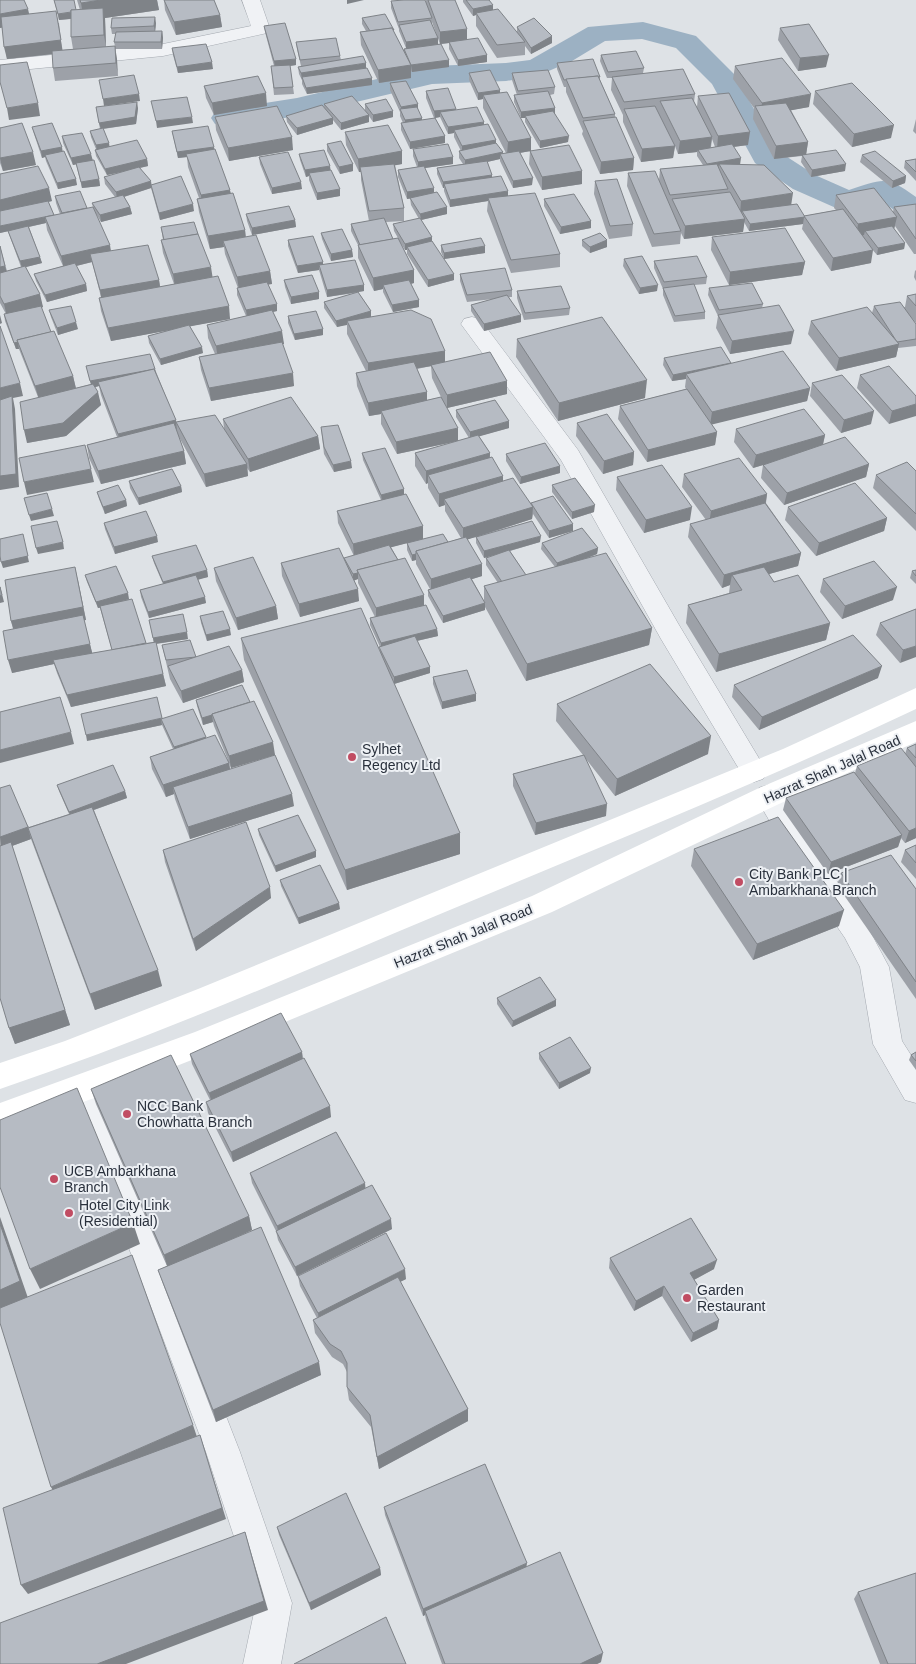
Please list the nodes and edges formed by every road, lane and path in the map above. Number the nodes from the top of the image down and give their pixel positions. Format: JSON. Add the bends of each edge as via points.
{"nodes":[{"id":1,"x":251,"y":0,"type":"edge"},
{"id":2,"x":0,"y":66,"type":"edge"},
{"id":3,"x":472,"y":324,"type":"dead end"},
{"id":4,"x":916,"y":698,"type":"edge"},
{"id":5,"x":916,"y":731,"type":"edge"},
{"id":6,"x":754,"y":772,"type":"junction"},
{"id":7,"x":769,"y":796,"type":"junction"},
{"id":8,"x":0,"y":1076,"type":"edge"},
{"id":9,"x":92,"y":1086,"type":"junction"},
{"id":10,"x":916,"y":1090,"type":"edge"},
{"id":11,"x":0,"y":1117,"type":"edge"},
{"id":12,"x":262,"y":1664,"type":"edge"}],
"edges":[{"from":1,"to":2,"type":"street","via":[[261,29],[164,50]]},
{"from":3,"to":6,"type":"street","via":[[570,456]]},
{"from":4,"to":6,"type":"main road","name":"Hazrat Shah Jalal Road"},
{"from":5,"to":7,"type":"main road","name":"Hazrat Shah Jalal Road"},
{"from":6,"to":8,"type":"main road","name":"Hazrat Shah Jalal Road","via":[[208,998]]},
{"from":7,"to":9,"type":"main road","name":"Hazrat Shah Jalal Road","via":[[542,904]]},
{"from":7,"to":10,"type":"street","via":[[874,967],[888,1044]]},
{"from":9,"to":11,"type":"main road","name":"Hazrat Shah Jalal Road"},
{"from":9,"to":12,"type":"street","via":[[100,1132],[223,1452],[274,1603]]}]}
